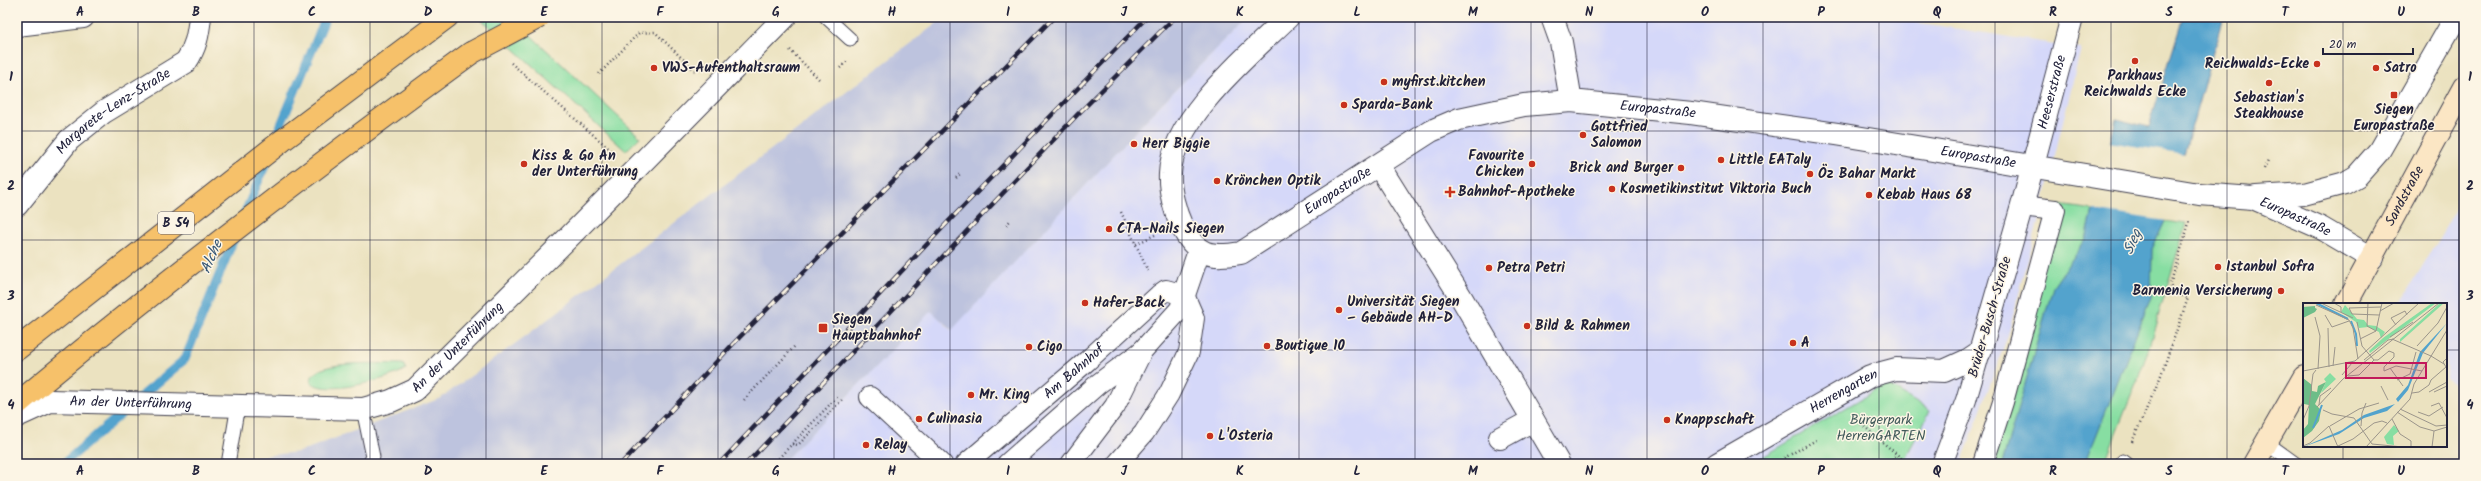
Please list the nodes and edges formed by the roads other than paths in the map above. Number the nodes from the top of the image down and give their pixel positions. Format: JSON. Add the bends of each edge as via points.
{"nodes":[{"id":1,"x":83,"y":17,"type":"edge"},
{"id":2,"x":200,"y":17,"type":"edge"},
{"id":3,"x":447,"y":17,"type":"edge"},
{"id":4,"x":519,"y":17,"type":"edge"},
{"id":5,"x":539,"y":17,"type":"edge"},
{"id":6,"x":826,"y":17,"type":"edge"},
{"id":7,"x":1288,"y":17,"type":"edge"},
{"id":8,"x":1552,"y":17,"type":"edge"},
{"id":9,"x":2072,"y":17,"type":"edge"},
{"id":10,"x":2456,"y":17,"type":"edge"},
{"id":11,"x":778,"y":24,"type":"edge"},
{"id":12,"x":17,"y":25,"type":"edge"},
{"id":13,"x":850,"y":39,"type":"dead end"},
{"id":14,"x":471,"y":53,"type":"junction"},
{"id":15,"x":2464,"y":87,"type":"edge"},
{"id":16,"x":1571,"y":101,"type":"junction"},
{"id":17,"x":1379,"y":166,"type":"junction"},
{"id":18,"x":2032,"y":168,"type":"junction"},
{"id":19,"x":2252,"y":198,"type":"junction"},
{"id":20,"x":17,"y":205,"type":"edge"},
{"id":21,"x":2022,"y":206,"type":"junction"},
{"id":22,"x":1199,"y":251,"type":"junction"},
{"id":23,"x":2372,"y":258,"type":"junction"},
{"id":24,"x":2347,"y":303,"type":"edge"},
{"id":25,"x":1176,"y":311,"type":"junction"},
{"id":26,"x":17,"y":349,"type":"edge"},
{"id":27,"x":1142,"y":351,"type":"junction"},
{"id":28,"x":1980,"y":352,"type":"junction"},
{"id":29,"x":2303,"y":379,"type":"edge"},
{"id":30,"x":870,"y":397,"type":"dead end"},
{"id":31,"x":17,"y":404,"type":"edge"},
{"id":32,"x":238,"y":405,"type":"junction"},
{"id":33,"x":363,"y":409,"type":"junction"},
{"id":34,"x":17,"y":416,"type":"edge"},
{"id":35,"x":1533,"y":420,"type":"junction"},
{"id":36,"x":1500,"y":438,"type":"dead end"},
{"id":37,"x":2267,"y":442,"type":"junction"},
{"id":38,"x":1006,"y":459,"type":"edge"},
{"id":39,"x":228,"y":464,"type":"edge"},
{"id":40,"x":369,"y":464,"type":"edge"},
{"id":41,"x":942,"y":464,"type":"edge"},
{"id":42,"x":966,"y":464,"type":"edge"},
{"id":43,"x":1071,"y":464,"type":"edge"},
{"id":44,"x":1117,"y":464,"type":"edge"},
{"id":45,"x":1559,"y":464,"type":"edge"},
{"id":46,"x":1717,"y":464,"type":"edge"},
{"id":47,"x":1942,"y":464,"type":"edge"},
{"id":48,"x":1983,"y":464,"type":"edge"},
{"id":49,"x":2254,"y":464,"type":"edge"},
{"id":50,"x":2296,"y":464,"type":"edge"}],
"edges":[{"from":1,"to":12,"type":"street"},
{"from":2,"to":20,"type":"street","name":"Margarete-Lenz-Straße","via":[[198,38],[186,62],[104,112],[69,140]]},
{"from":3,"to":26,"type":"highway","number":"B 54","via":[[283,140]]},
{"from":4,"to":14,"type":"highway","bridge":true},
{"from":5,"to":14,"type":"highway","bridge":true},
{"from":6,"to":13,"type":"lane"},
{"from":7,"to":22,"type":"street","via":[[1212,91],[1194,114],[1177,146],[1170,174],[1173,200],[1186,234]]},
{"from":8,"to":16,"type":"street","via":[[1561,42]]},
{"from":9,"to":18,"type":"street","name":"Heeserstraße"},
{"from":10,"to":19,"type":"street","via":[[2379,151],[2357,176],[2345,183],[2304,194]]},
{"from":11,"to":33,"type":"street","name":"An der Unterführung","via":[[415,390],[391,401]]},
{"from":14,"to":31,"type":"highway","via":[[304,175],[80,351]]},
{"from":15,"to":23,"type":"main road","name":"Sandstraße"},
{"from":16,"to":17,"type":"street","name":"Europastraße","via":[[1524,105],[1459,119],[1431,131]]},
{"from":16,"to":18,"type":"street","name":"Europastraße","via":[[1691,113],[1822,132]]},
{"from":17,"to":22,"type":"street","name":"Europastraße","via":[[1241,253],[1218,256]]},
{"from":17,"to":35,"type":"street"},
{"from":18,"to":19,"type":"street","name":"Europastraße","via":[[2207,195]]},
{"from":18,"to":21,"type":"street","name":"Brüder-Busch-Straße"},
{"from":19,"to":23,"type":"street","name":"Europastraße","via":[[2321,228]]},
{"from":21,"to":28,"type":"street","name":"Brüder-Busch-Straße"},
{"from":21,"to":48,"type":"street","via":[[2055,210],[2004,402]]},
{"from":22,"to":25,"type":"street"},
{"from":23,"to":24,"type":"main road","name":"Sandstraße"},
{"from":25,"to":27,"type":"street"},
{"from":25,"to":42,"type":"street","name":"Am Bahnhof","via":[[1166,290]]},
{"from":25,"to":44,"type":"street","via":[[1194,318],[1189,352],[1170,394],[1144,433]]},
{"from":27,"to":38,"type":"street"},
{"from":27,"to":43,"type":"street","via":[[1115,406]]},
{"from":28,"to":46,"type":"street","name":"Herrengarten","via":[[1962,364],[1944,371],[1896,369],[1870,376]]},
{"from":28,"to":47,"type":"street","name":"Brüder-Busch-Straße","via":[[1966,400]]},
{"from":29,"to":37,"type":"main road"},
{"from":30,"to":41,"type":"street"},
{"from":32,"to":33,"type":"street","name":"An der Unterführung"},
{"from":32,"to":34,"type":"street","name":"An der Unterführung","via":[[50,401]]},
{"from":32,"to":39,"type":"lane"},
{"from":33,"to":40,"type":"lane","via":[[373,456]]},
{"from":35,"to":36,"type":"street"},
{"from":35,"to":45,"type":"street"},
{"from":37,"to":49,"type":"main road"},
{"from":37,"to":50,"type":"lane"}]}
